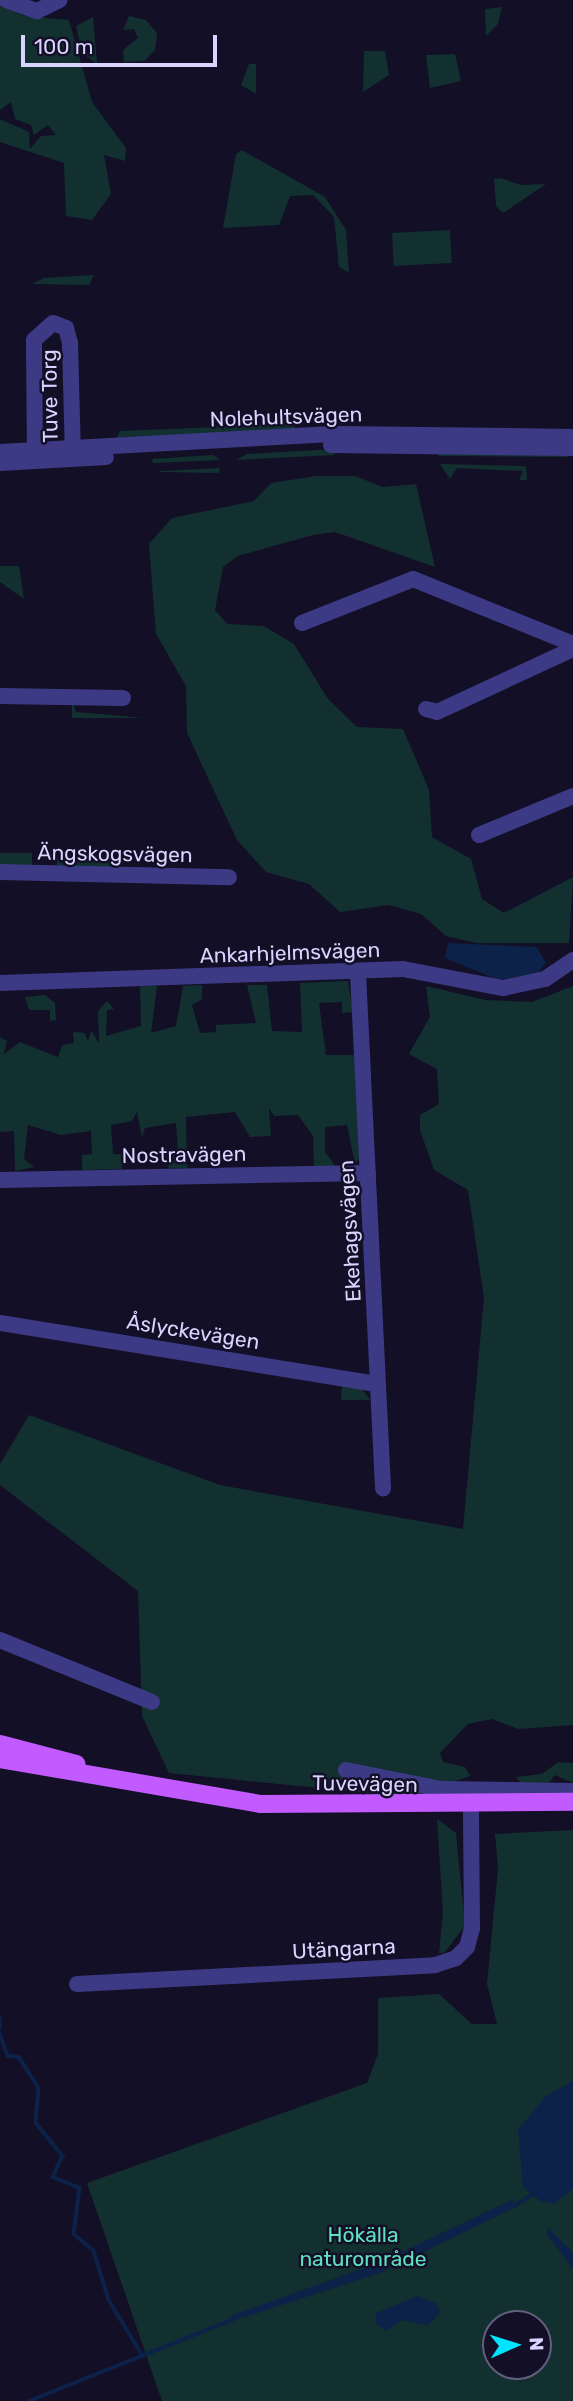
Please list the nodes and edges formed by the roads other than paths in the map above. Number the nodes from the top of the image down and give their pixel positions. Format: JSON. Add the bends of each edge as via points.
{"nodes":[{"id":1,"x":6,"y":0,"type":"edge"},
{"id":2,"x":60,"y":0,"type":"edge"},
{"id":3,"x":573,"y":437,"type":"edge"},
{"id":4,"x":573,"y":448,"type":"edge"},
{"id":5,"x":0,"y":452,"type":"edge"},
{"id":6,"x":73,"y":453,"type":"junction"},
{"id":7,"x":35,"y":455,"type":"junction"},
{"id":8,"x":0,"y":463,"type":"edge"},
{"id":9,"x":303,"y":623,"type":"dead end"},
{"id":10,"x":573,"y":646,"type":"edge"},
{"id":11,"x":0,"y":696,"type":"edge"},
{"id":12,"x":123,"y":698,"type":"dead end"},
{"id":13,"x":426,"y":709,"type":"dead end"},
{"id":14,"x":573,"y":796,"type":"edge"},
{"id":15,"x":479,"y":835,"type":"dead end"},
{"id":16,"x":0,"y":872,"type":"edge"},
{"id":17,"x":229,"y":877,"type":"dead end"},
{"id":18,"x":573,"y":960,"type":"edge"},
{"id":19,"x":358,"y":973,"type":"junction"},
{"id":20,"x":0,"y":983,"type":"edge"},
{"id":21,"x":368,"y":1173,"type":"junction"},
{"id":22,"x":0,"y":1180,"type":"edge"},
{"id":23,"x":0,"y":1323,"type":"edge"},
{"id":24,"x":378,"y":1384,"type":"junction"},
{"id":25,"x":383,"y":1488,"type":"dead end"},
{"id":26,"x":0,"y":1640,"type":"edge"},
{"id":27,"x":152,"y":1702,"type":"dead end"},
{"id":28,"x":0,"y":1744,"type":"edge"},
{"id":29,"x":0,"y":1759,"type":"edge"},
{"id":30,"x":346,"y":1770,"type":"dead end"},
{"id":31,"x":157,"y":1787,"type":"junction"},
{"id":32,"x":573,"y":1791,"type":"edge"},
{"id":33,"x":573,"y":1802,"type":"edge"},
{"id":34,"x":471,"y":1806,"type":"junction"},
{"id":35,"x":76,"y":1984,"type":"dead end"}],
"edges":[{"from":1,"to":2,"type":"street","via":[[37,11]]},
{"from":3,"to":6,"type":"street","name":"Nolehultsvägen","via":[[337,434]]},
{"from":4,"to":6,"type":"street","name":"Nolehultsvägen","via":[[338,445]]},
{"from":5,"to":7,"type":"street","name":"Nolehultsvägen"},
{"from":6,"to":7,"type":"street","name":"Nolehultsvägen"},
{"from":6,"to":7,"type":"street","name":"Tuve Torg","via":[[69,338],[60,324],[46,325],[34,340]]},
{"from":7,"to":8,"type":"street","name":"Nolehultsvägen"},
{"from":9,"to":10,"type":"street","via":[[414,579]]},
{"from":10,"to":13,"type":"street","via":[[436,712]]},
{"from":11,"to":12,"type":"street"},
{"from":14,"to":15,"type":"street"},
{"from":16,"to":17,"type":"street","name":"Ängskogsvägen"},
{"from":18,"to":19,"type":"street","name":"Ankarhjelmsvägen","via":[[545,979],[503,988],[438,972]]},
{"from":19,"to":20,"type":"street","name":"Ankarhjelmsvägen"},
{"from":19,"to":21,"type":"street","name":"Ekehagsvägen"},
{"from":21,"to":22,"type":"street","name":"Nostravägen"},
{"from":21,"to":24,"type":"street","name":"Ekehagsvägen"},
{"from":23,"to":24,"type":"street","name":"Åslyckevägen"},
{"from":24,"to":25,"type":"street","name":"Ekehagsvägen"},
{"from":26,"to":27,"type":"street"},
{"from":28,"to":31,"type":"main road","name":"Tuvevägen"},
{"from":29,"to":31,"type":"main road","name":"Tuvevägen"},
{"from":30,"to":32,"type":"street","via":[[441,1789]]},
{"from":31,"to":34,"type":"main road","name":"Tuvevägen","via":[[261,1804]]},
{"from":33,"to":34,"type":"main road","name":"Tuvevägen"},
{"from":34,"to":35,"type":"street","name":"Utängarna","via":[[472,1927],[467,1947],[456,1958],[435,1965]]}]}
